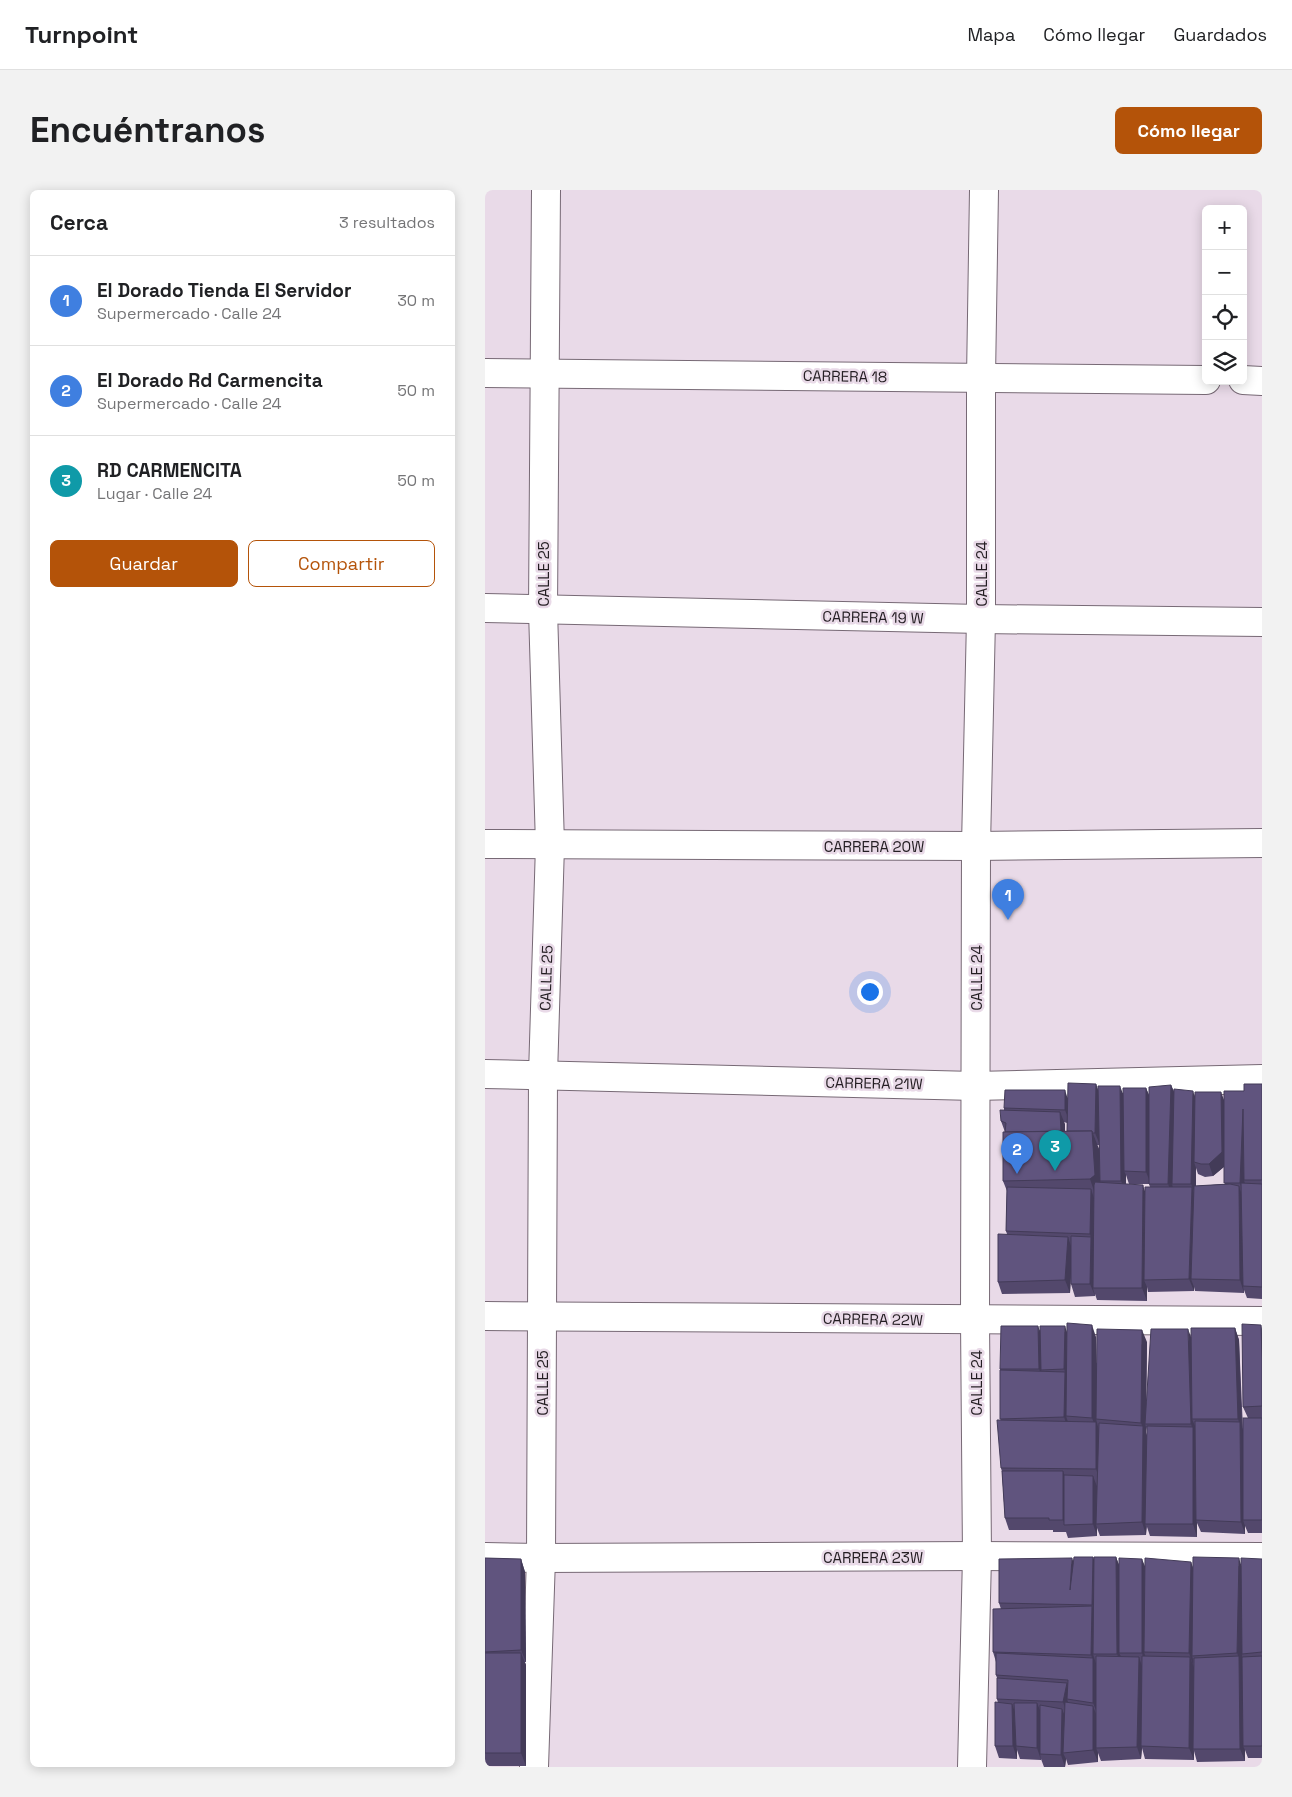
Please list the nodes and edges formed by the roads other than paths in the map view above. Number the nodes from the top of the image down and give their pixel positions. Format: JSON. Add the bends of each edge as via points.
{"nodes":[{"id":1,"x":546,"y":190,"type":"edge"},
{"id":2,"x":984,"y":190,"type":"edge"},
{"id":3,"x":485,"y":373,"type":"edge"},
{"id":4,"x":545,"y":373,"type":"junction"},
{"id":5,"x":981,"y":378,"type":"junction"},
{"id":6,"x":1202,"y":380,"type":"edge"},
{"id":7,"x":1247,"y":380,"type":"edge"},
{"id":8,"x":1262,"y":381,"type":"edge"},
{"id":9,"x":485,"y":608,"type":"edge"},
{"id":10,"x":543,"y":610,"type":"junction"},
{"id":11,"x":981,"y":619,"type":"junction"},
{"id":12,"x":1262,"y":622,"type":"edge"},
{"id":13,"x":1262,"y":843,"type":"edge"},
{"id":14,"x":485,"y":844,"type":"edge"},
{"id":15,"x":550,"y":845,"type":"junction"},
{"id":16,"x":976,"y":846,"type":"junction"},
{"id":17,"x":485,"y":1074,"type":"edge"},
{"id":18,"x":543,"y":1075,"type":"junction"},
{"id":19,"x":1262,"y":1079,"type":"edge"},
{"id":20,"x":975,"y":1086,"type":"junction"},
{"id":21,"x":485,"y":1316,"type":"edge"},
{"id":22,"x":542,"y":1316,"type":"junction"},
{"id":23,"x":975,"y":1320,"type":"junction"},
{"id":24,"x":1262,"y":1321,"type":"edge"},
{"id":25,"x":977,"y":1556,"type":"junction"},
{"id":26,"x":485,"y":1557,"type":"edge"},
{"id":27,"x":1262,"y":1557,"type":"edge"},
{"id":28,"x":541,"y":1558,"type":"junction"},
{"id":29,"x":534,"y":1767,"type":"edge"},
{"id":30,"x":972,"y":1767,"type":"edge"}],
"edges":[{"from":1,"to":4,"type":"street","name":"CALLE 25"},
{"from":2,"to":5,"type":"street","name":"CALLE 24"},
{"from":3,"to":4,"type":"street","name":"CARRERA 18"},
{"from":4,"to":5,"type":"street","name":"CARRERA 18"},
{"from":4,"to":10,"type":"street","name":"CALLE 25"},
{"from":5,"to":6,"type":"street","name":"CARRERA 18"},
{"from":5,"to":11,"type":"street","name":"CALLE 24"},
{"from":7,"to":8,"type":"street"},
{"from":9,"to":10,"type":"street","name":"CARRERA 19 W"},
{"from":10,"to":11,"type":"street","name":"CARRERA 19 W"},
{"from":10,"to":15,"type":"street","name":"CALLE 25"},
{"from":11,"to":12,"type":"street","name":"CARRERA 19 W"},
{"from":11,"to":16,"type":"street","name":"CALLE 24"},
{"from":13,"to":16,"type":"street","name":"CARRERA 20W"},
{"from":14,"to":15,"type":"street","name":"CARRERA 20W"},
{"from":15,"to":16,"type":"street","name":"CARRERA 20W"},
{"from":15,"to":18,"type":"street","name":"CALLE 25"},
{"from":16,"to":20,"type":"street","name":"CALLE 24"},
{"from":17,"to":18,"type":"street","name":"CARRERA 21W"},
{"from":18,"to":20,"type":"street","name":"CARRERA 21W"},
{"from":18,"to":22,"type":"street","name":"CALLE 25"},
{"from":19,"to":20,"type":"street","name":"CARRERA 21W"},
{"from":20,"to":23,"type":"street","name":"CALLE 24"},
{"from":21,"to":22,"type":"street","name":"CARRERA 22W"},
{"from":22,"to":23,"type":"street","name":"CARRERA 22W"},
{"from":22,"to":28,"type":"street","name":"CALLE 25"},
{"from":23,"to":24,"type":"street","name":"CARRERA 22W"},
{"from":23,"to":25,"type":"street","name":"CALLE 24"},
{"from":25,"to":27,"type":"street","name":"CARRERA 23W"},
{"from":25,"to":28,"type":"street","name":"CARRERA 23W"},
{"from":25,"to":30,"type":"street","name":"CALLE 24"},
{"from":26,"to":28,"type":"street","name":"CARRERA 23W"},
{"from":28,"to":29,"type":"street","name":"CALLE 25"}]}
